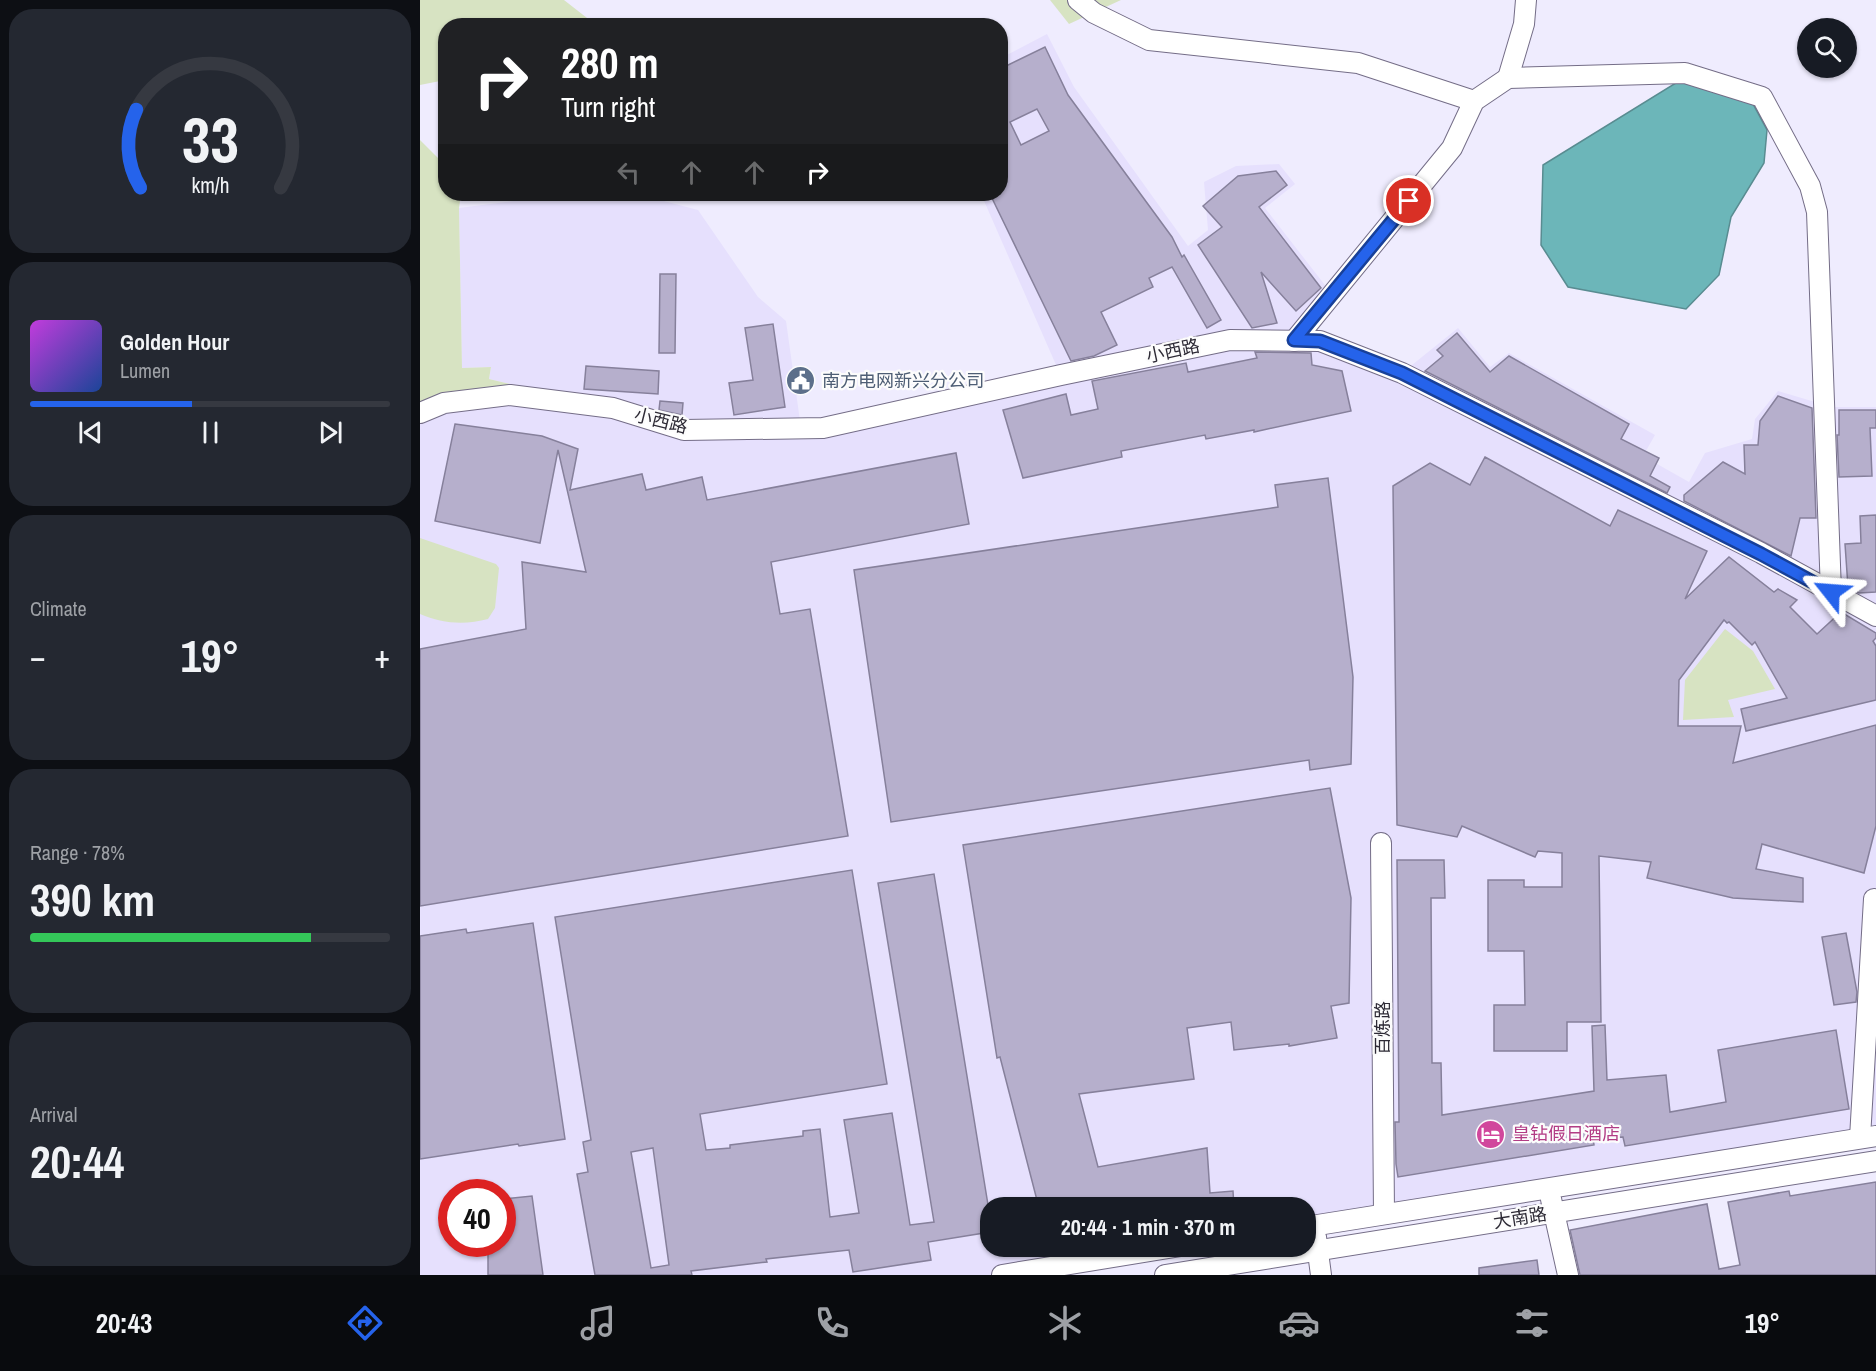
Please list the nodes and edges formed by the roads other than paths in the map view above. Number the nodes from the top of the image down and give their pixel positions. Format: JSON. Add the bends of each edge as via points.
{"nodes":[{"id":1,"x":1078,"y":0,"type":"edge"},
{"id":2,"x":1526,"y":0,"type":"edge"},
{"id":3,"x":1508,"y":78,"type":"junction"},
{"id":4,"x":1474,"y":101,"type":"junction"},
{"id":5,"x":1294,"y":340,"type":"junction"},
{"id":6,"x":420,"y":413,"type":"edge"},
{"id":7,"x":1831,"y":592,"type":"junction"},
{"id":8,"x":1876,"y":616,"type":"edge"},
{"id":9,"x":1382,"y":843,"type":"dead end"},
{"id":10,"x":1874,"y":899,"type":"dead end"},
{"id":11,"x":1868,"y":1137,"type":"edge"},
{"id":12,"x":1876,"y":1161,"type":"edge"},
{"id":13,"x":1548,"y":1188,"type":"junction"},
{"id":14,"x":1554,"y":1213,"type":"junction"},
{"id":15,"x":1384,"y":1214,"type":"junction"},
{"id":16,"x":1316,"y":1225,"type":"edge"},
{"id":17,"x":1316,"y":1245,"type":"edge"},
{"id":18,"x":1318,"y":1251,"type":"junction"},
{"id":19,"x":1140,"y":1257,"type":"edge"},
{"id":20,"x":1102,"y":1267,"type":"edge"},
{"id":21,"x":1002,"y":1275,"type":"edge"},
{"id":22,"x":1165,"y":1275,"type":"edge"},
{"id":23,"x":1321,"y":1275,"type":"edge"},
{"id":24,"x":1568,"y":1275,"type":"edge"}],
"edges":[{"from":1,"to":4,"type":"street","via":[[1094,13],[1149,40],[1358,63]]},
{"from":2,"to":3,"type":"street","via":[[1524,24]]},
{"from":3,"to":4,"type":"street"},
{"from":3,"to":7,"type":"street","via":[[1686,73],[1762,97],[1810,186],[1817,212]]},
{"from":4,"to":5,"type":"street","via":[[1452,148]]},
{"from":5,"to":6,"type":"street","name":"小西路","via":[[1230,340],[823,428],[684,430],[613,408],[510,395],[444,403]]},
{"from":5,"to":7,"type":"street","name":"小西路","via":[[1320,341],[1402,373]]},
{"from":7,"to":8,"type":"street","name":"小西路"},
{"from":9,"to":15,"type":"street","name":"百炼路"},
{"from":10,"to":11,"type":"street"},
{"from":11,"to":13,"type":"street","name":"大南路"},
{"from":12,"to":14,"type":"street","name":"大南路"},
{"from":13,"to":14,"type":"street"},
{"from":13,"to":15,"type":"street","name":"大南路"},
{"from":14,"to":18,"type":"street","name":"大南路"},
{"from":14,"to":24,"type":"street"},
{"from":15,"to":16,"type":"street","name":"大南路"},
{"from":17,"to":18,"type":"street"},
{"from":18,"to":22,"type":"street","name":"大南路"},
{"from":18,"to":23,"type":"street"},
{"from":19,"to":20,"type":"street"},
{"from":20,"to":21,"type":"street"}]}
